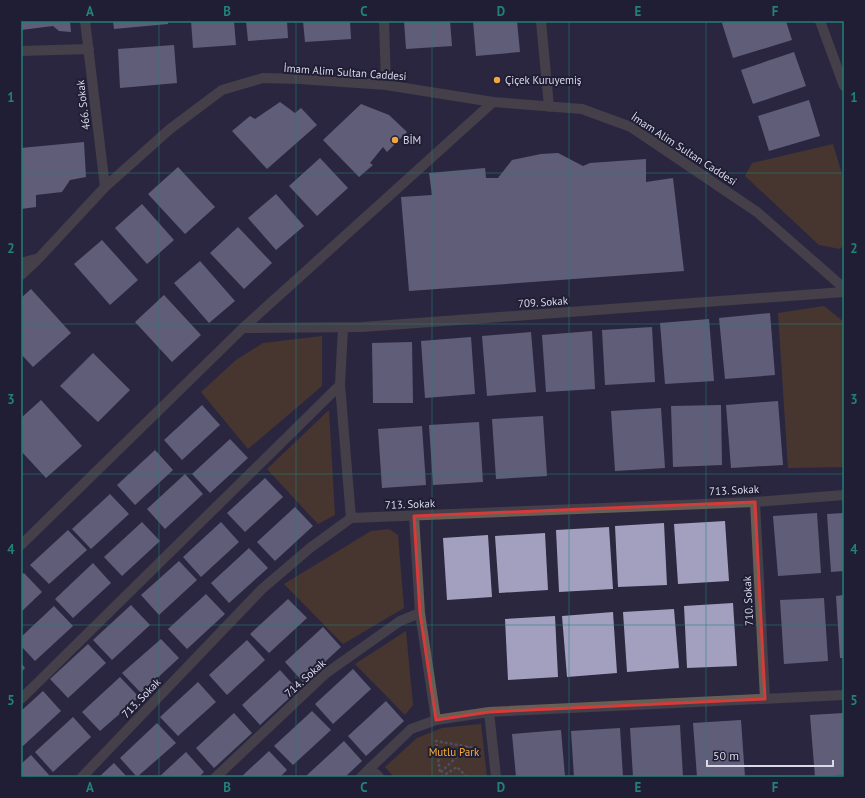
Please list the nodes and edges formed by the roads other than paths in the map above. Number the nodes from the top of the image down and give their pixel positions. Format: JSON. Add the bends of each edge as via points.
{"nodes":[{"id":1,"x":85,"y":21,"type":"edge"},
{"id":2,"x":384,"y":21,"type":"edge"},
{"id":3,"x":541,"y":21,"type":"edge"},
{"id":4,"x":820,"y":21,"type":"edge"},
{"id":5,"x":88,"y":49,"type":"junction"},
{"id":6,"x":21,"y":51,"type":"edge"},
{"id":7,"x":386,"y":85,"type":"junction"},
{"id":8,"x":844,"y":86,"type":"edge"},
{"id":9,"x":494,"y":102,"type":"junction"},
{"id":10,"x":549,"y":107,"type":"junction"},
{"id":11,"x":105,"y":187,"type":"junction"},
{"id":12,"x":39,"y":258,"type":"junction"},
{"id":13,"x":21,"y":262,"type":"edge"},
{"id":14,"x":21,"y":275,"type":"edge"},
{"id":15,"x":844,"y":288,"type":"edge"},
{"id":16,"x":844,"y":292,"type":"edge"},
{"id":17,"x":242,"y":328,"type":"junction"},
{"id":18,"x":343,"y":328,"type":"junction"},
{"id":19,"x":340,"y":385,"type":"junction"},
{"id":20,"x":844,"y":495,"type":"edge"},
{"id":21,"x":756,"y":502,"type":"junction"},
{"id":22,"x":414,"y":516,"type":"junction"},
{"id":23,"x":351,"y":518,"type":"junction"},
{"id":24,"x":21,"y":545,"type":"edge"},
{"id":25,"x":420,"y":614,"type":"junction"},
{"id":26,"x":844,"y":695,"type":"edge"},
{"id":27,"x":21,"y":699,"type":"edge"},
{"id":28,"x":765,"y":699,"type":"junction"},
{"id":29,"x":489,"y":712,"type":"junction"},
{"id":30,"x":436,"y":720,"type":"junction"},
{"id":31,"x":370,"y":768,"type":"junction"},
{"id":32,"x":82,"y":777,"type":"edge"},
{"id":33,"x":216,"y":777,"type":"edge"},
{"id":34,"x":361,"y":777,"type":"edge"},
{"id":35,"x":379,"y":777,"type":"edge"},
{"id":36,"x":496,"y":777,"type":"edge"}],
"edges":[{"from":1,"to":5,"type":"street","name":"466. Sokak"},
{"from":2,"to":7,"type":"street"},
{"from":3,"to":10,"type":"street"},
{"from":4,"to":8,"type":"street"},
{"from":5,"to":6,"type":"street"},
{"from":5,"to":11,"type":"street","name":"466. Sokak"},
{"from":7,"to":9,"type":"street","name":"İmam Alim Sultan Caddesi"},
{"from":7,"to":11,"type":"street","name":"İmam Alim Sultan Caddesi","via":[[263,78],[222,90],[170,129]]},
{"from":9,"to":10,"type":"street","name":"İmam Alim Sultan Caddesi"},
{"from":9,"to":17,"type":"street"},
{"from":10,"to":15,"type":"street","name":"İmam Alim Sultan Caddesi","via":[[582,109],[631,127],[757,212]]},
{"from":11,"to":12,"type":"street","name":"İmam Alim Sultan Caddesi"},
{"from":12,"to":13,"type":"street"},
{"from":12,"to":14,"type":"street","name":"İmam Alim Sultan Caddesi"},
{"from":16,"to":18,"type":"street","name":"709. Sokak"},
{"from":17,"to":18,"type":"street","name":"709. Sokak"},
{"from":17,"to":24,"type":"street"},
{"from":18,"to":19,"type":"street"},
{"from":19,"to":23,"type":"street"},
{"from":19,"to":27,"type":"street"},
{"from":20,"to":21,"type":"street","name":"713. Sokak"},
{"from":21,"to":22,"type":"street","name":"713. Sokak"},
{"from":21,"to":28,"type":"street","name":"710. Sokak"},
{"from":22,"to":23,"type":"street","name":"713. Sokak"},
{"from":22,"to":25,"type":"street"},
{"from":23,"to":32,"type":"street","name":"713. Sokak","via":[[310,548],[262,589]]},
{"from":25,"to":30,"type":"street"},
{"from":25,"to":33,"type":"street","name":"714. Sokak","via":[[400,621],[325,674]]},
{"from":26,"to":28,"type":"street"},
{"from":28,"to":29,"type":"street"},
{"from":29,"to":30,"type":"street"},
{"from":29,"to":36,"type":"street"},
{"from":30,"to":31,"type":"street","via":[[411,729]]},
{"from":31,"to":34,"type":"street"},
{"from":31,"to":35,"type":"street"}]}
